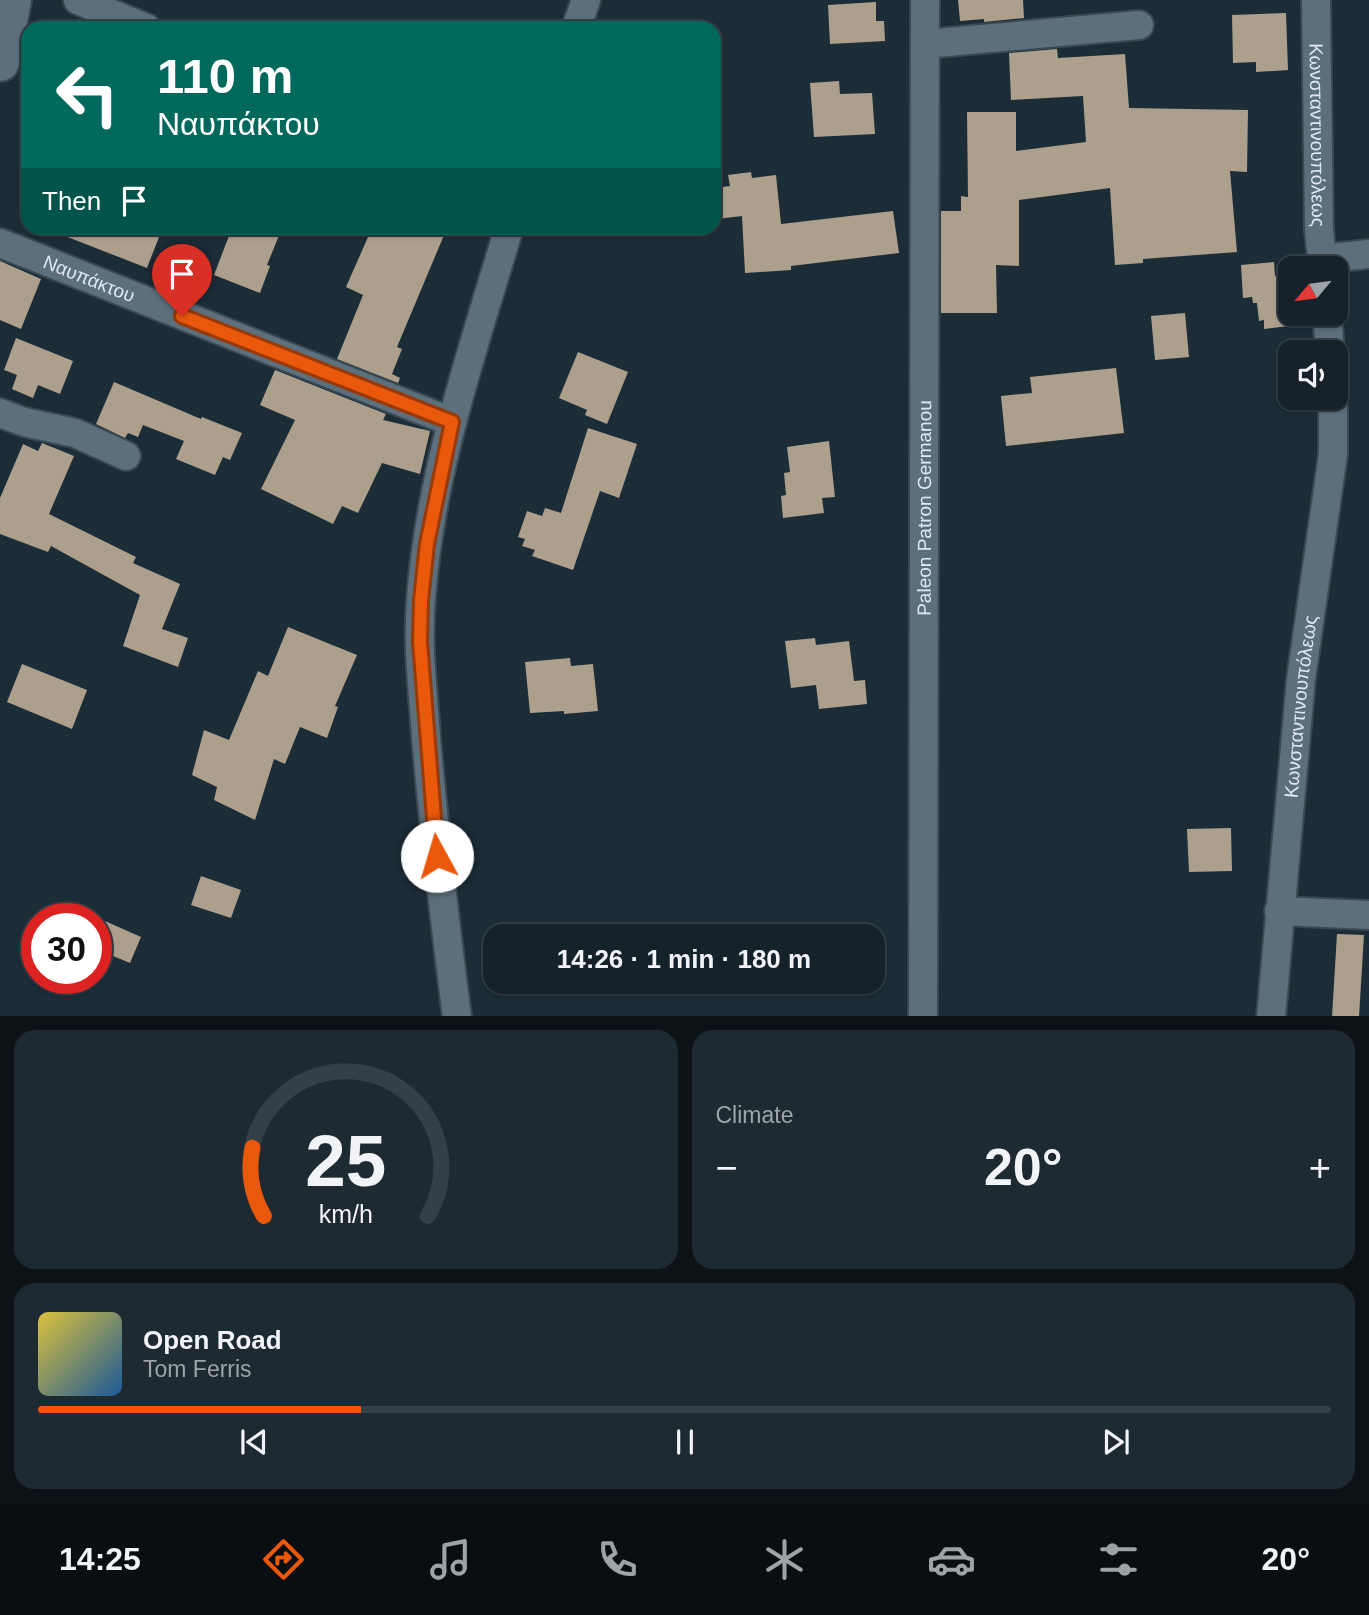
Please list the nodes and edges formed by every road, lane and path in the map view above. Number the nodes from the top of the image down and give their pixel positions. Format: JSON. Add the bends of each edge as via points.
{"nodes":[{"id":1,"x":12,"y":0,"type":"edge"},
{"id":2,"x":78,"y":0,"type":"edge"},
{"id":3,"x":586,"y":0,"type":"edge"},
{"id":4,"x":925,"y":0,"type":"edge"},
{"id":5,"x":1316,"y":0,"type":"edge"},
{"id":6,"x":129,"y":21,"type":"edge"},
{"id":7,"x":578,"y":21,"type":"edge"},
{"id":8,"x":1139,"y":25,"type":"dead end"},
{"id":9,"x":925,"y":44,"type":"junction"},
{"id":10,"x":0,"y":62,"type":"edge"},
{"id":11,"x":507,"y":235,"type":"edge"},
{"id":12,"x":0,"y":243,"type":"edge"},
{"id":13,"x":1369,"y":254,"type":"edge"},
{"id":14,"x":1322,"y":256,"type":"edge"},
{"id":15,"x":1348,"y":258,"type":"edge"},
{"id":16,"x":1333,"y":410,"type":"edge"},
{"id":17,"x":0,"y":413,"type":"edge"},
{"id":18,"x":452,"y":422,"type":"junction"},
{"id":19,"x":126,"y":456,"type":"dead end"},
{"id":20,"x":1279,"y":911,"type":"junction"},
{"id":21,"x":1369,"y":915,"type":"edge"},
{"id":22,"x":457,"y":1016,"type":"edge"},
{"id":23,"x":923,"y":1016,"type":"edge"},
{"id":24,"x":1271,"y":1016,"type":"edge"}],
"edges":[{"from":1,"to":10,"type":"street"},
{"from":2,"to":6,"type":"street"},
{"from":3,"to":7,"type":"street"},
{"from":4,"to":9,"type":"street","name":"Paleon Patron Germanou"},
{"from":5,"to":14,"type":"street","name":"Κωνσταντινουπόλεως"},
{"from":8,"to":9,"type":"street"},
{"from":9,"to":23,"type":"street","name":"Paleon Patron Germanou"},
{"from":11,"to":18,"type":"street"},
{"from":12,"to":18,"type":"street","name":"Ναυπάκτου"},
{"from":13,"to":15,"type":"street"},
{"from":16,"to":20,"type":"street","name":"Κωνσταντινουπόλεως","via":[[1332,454],[1301,679]]},
{"from":17,"to":19,"type":"street","via":[[75,433]]},
{"from":18,"to":22,"type":"street","via":[[427,544],[420,642],[433,829]]},
{"from":20,"to":21,"type":"street"},
{"from":20,"to":24,"type":"street","name":"Κωνσταντινουπόλεως"}]}
